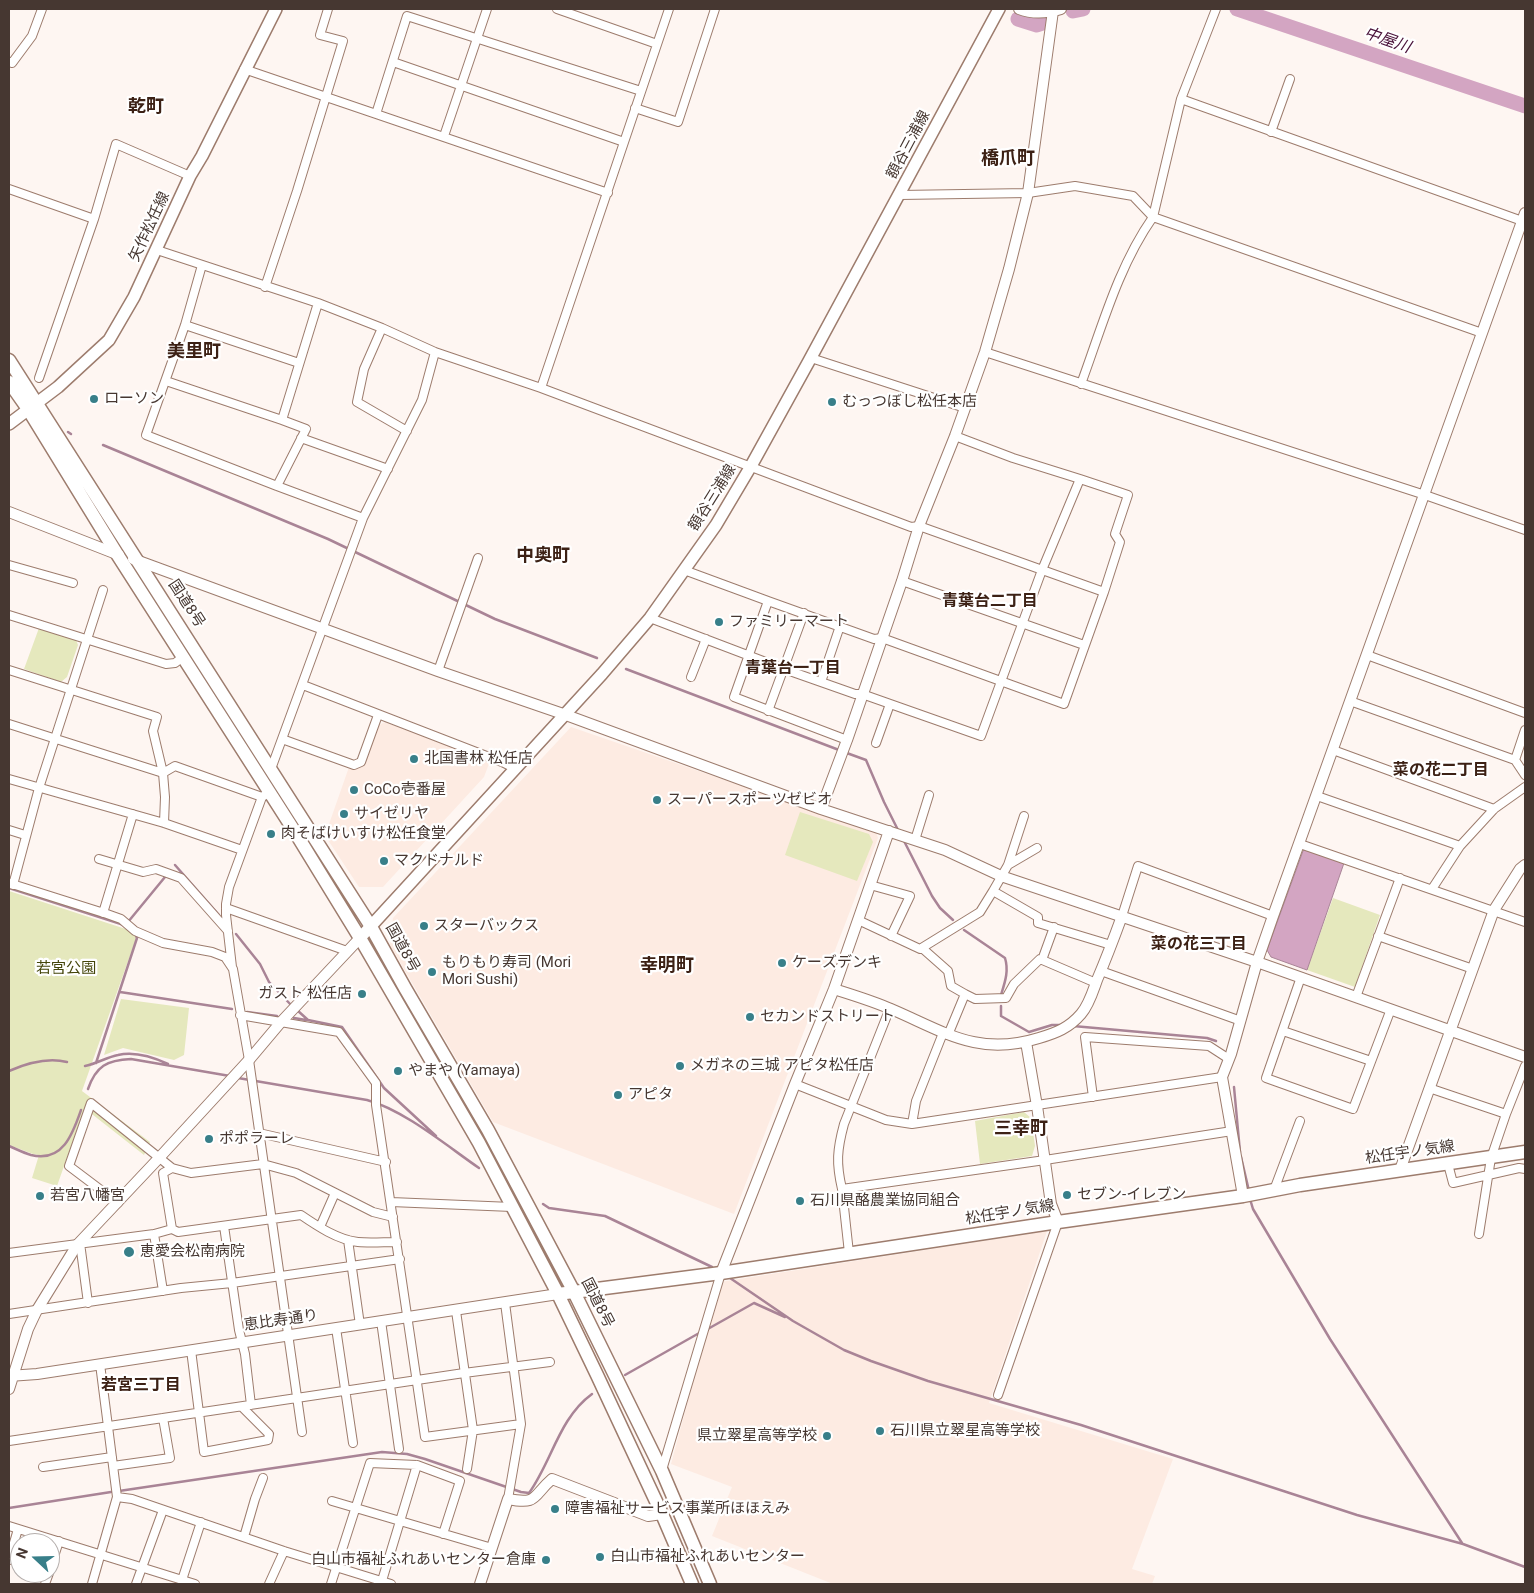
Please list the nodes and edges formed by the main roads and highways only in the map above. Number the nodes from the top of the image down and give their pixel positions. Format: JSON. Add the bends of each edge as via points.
{"nodes":[{"id":1,"x":276,"y":9,"type":"edge"},
{"id":2,"x":999,"y":9,"type":"edge"},
{"id":3,"x":9,"y":360,"type":"edge"},
{"id":4,"x":9,"y":382,"type":"edge"},
{"id":5,"x":32,"y":406,"type":"junction"},
{"id":6,"x":9,"y":424,"type":"edge"},
{"id":7,"x":370,"y":925,"type":"junction"},
{"id":8,"x":360,"y":938,"type":"junction"},
{"id":9,"x":1522,"y":1152,"type":"edge"},
{"id":10,"x":574,"y":1292,"type":"junction"},
{"id":11,"x":558,"y":1294,"type":"junction"},
{"id":12,"x":692,"y":1584,"type":"edge"},
{"id":13,"x":710,"y":1584,"type":"edge"}],
"edges":[{"from":1,"to":5,"type":"main road","name":"矢作松任線","via":[[190,176],[134,297],[109,340]]},
{"from":2,"to":7,"type":"main road","name":"額谷三浦線","via":[[811,358],[716,525],[650,618],[566,715]]},
{"from":3,"to":5,"type":"main road","name":"国道8号"},
{"from":4,"to":5,"type":"main road","name":"国道8号"},
{"from":5,"to":6,"type":"main road","name":"矢作松任線"},
{"from":5,"to":7,"type":"main road","name":"国道8号","via":[[136,560]]},
{"from":5,"to":8,"type":"main road","name":"国道8号","via":[[116,554]]},
{"from":7,"to":8,"type":"main road","name":"額谷三浦線"},
{"from":7,"to":10,"type":"main road","name":"国道8号","via":[[488,1130]]},
{"from":8,"to":11,"type":"main road","name":"国道8号","via":[[480,1143]]},
{"from":9,"to":10,"type":"main road","name":"松任宇ノ気線","via":[[721,1273]]},
{"from":10,"to":11,"type":"main road","name":"松任宇ノ気線"},
{"from":10,"to":13,"type":"main road","name":"国道8号","via":[[662,1470]]},
{"from":11,"to":12,"type":"main road","name":"国道8号"}]}
